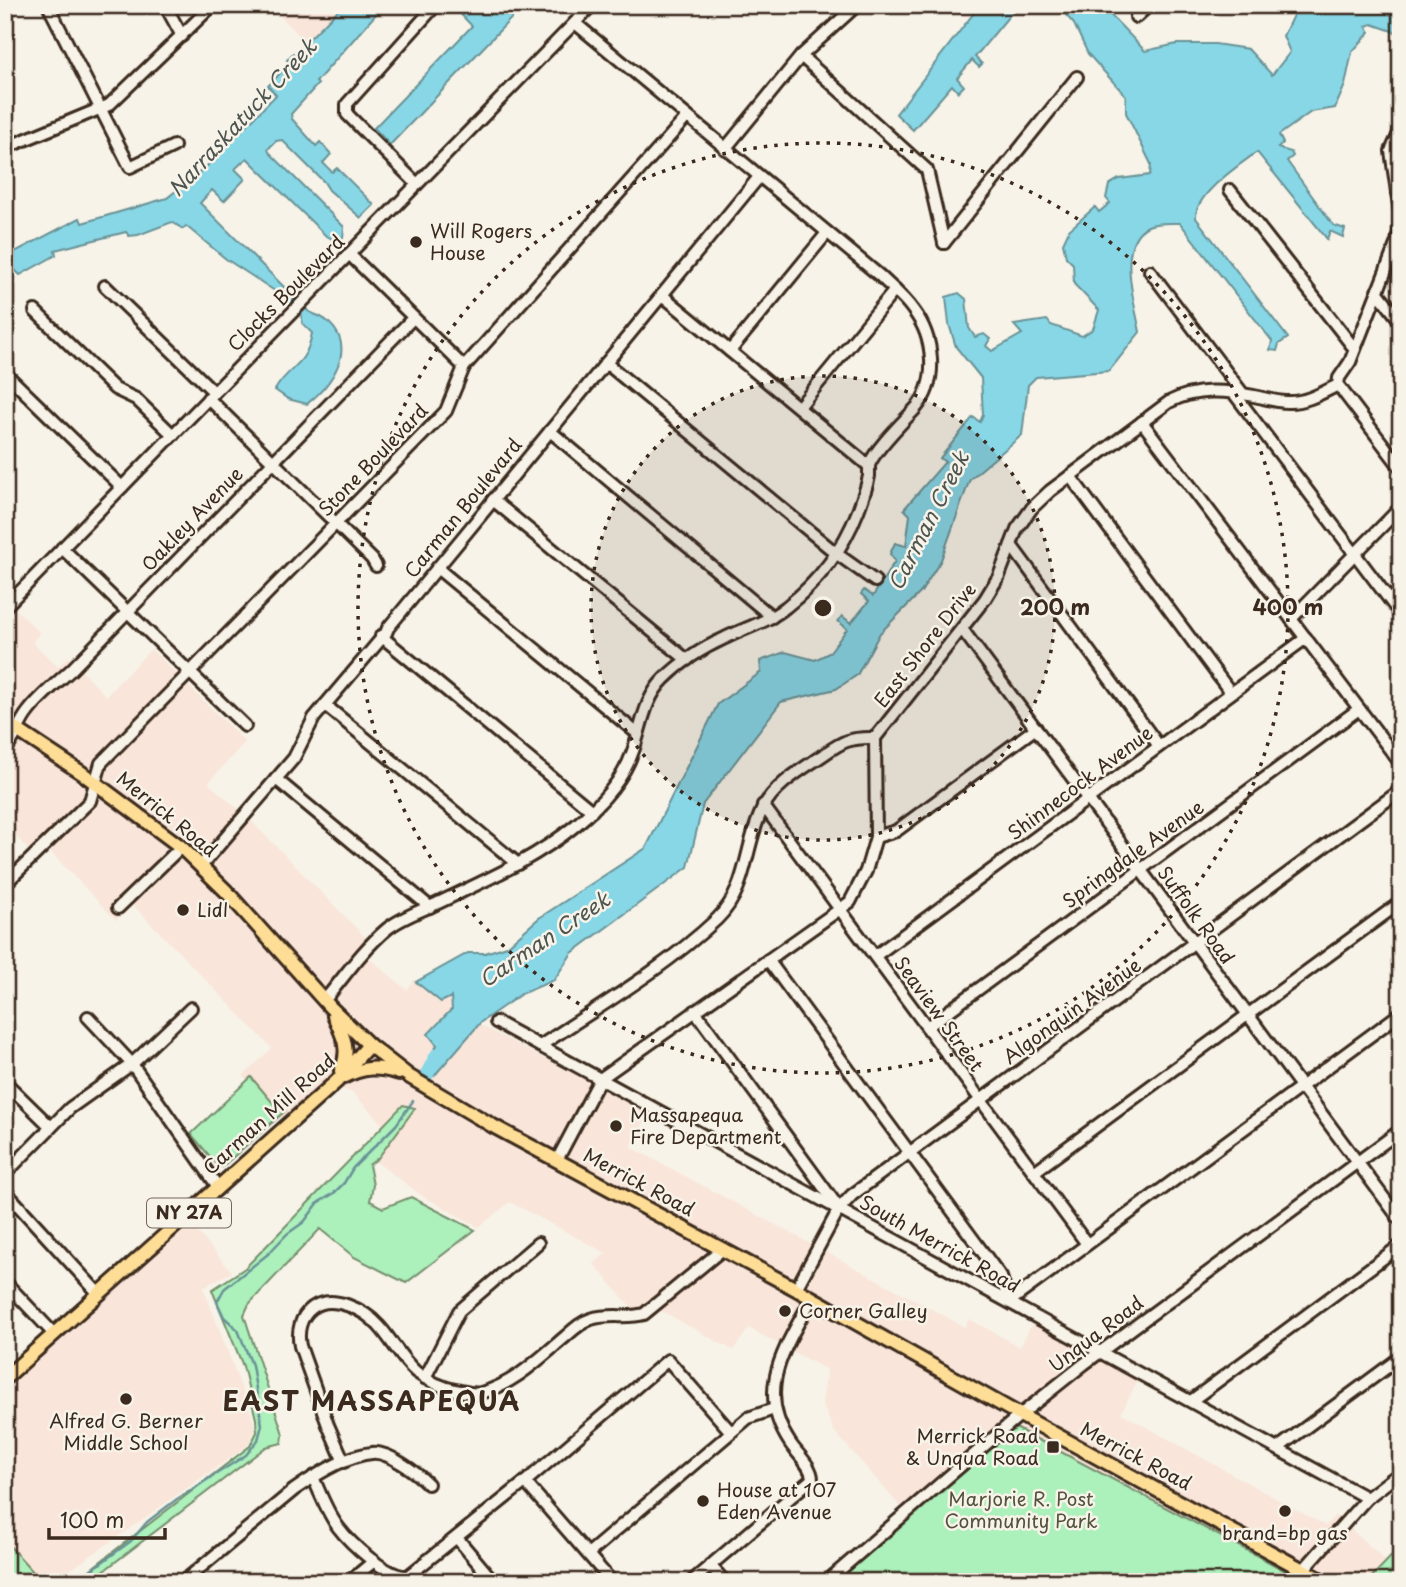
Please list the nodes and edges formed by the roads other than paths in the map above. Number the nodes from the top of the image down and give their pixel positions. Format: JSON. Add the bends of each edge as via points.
{"nodes":[{"id":1,"x":48,"y":5,"type":"edge"},
{"id":2,"x":165,"y":5,"type":"edge"},
{"id":3,"x":213,"y":5,"type":"edge"},
{"id":4,"x":436,"y":5,"type":"edge"},
{"id":5,"x":592,"y":5,"type":"edge"},
{"id":6,"x":857,"y":5,"type":"edge"},
{"id":7,"x":1149,"y":5,"type":"edge"},
{"id":8,"x":1136,"y":17,"type":"dead end"},
{"id":9,"x":575,"y":23,"type":"junction"},
{"id":10,"x":183,"y":36,"type":"junction"},
{"id":11,"x":801,"y":56,"type":"junction"},
{"id":12,"x":1077,"y":77,"type":"dead end"},
{"id":13,"x":100,"y":109,"type":"junction"},
{"id":14,"x":687,"y":117,"type":"junction"},
{"id":15,"x":1401,"y":129,"type":"edge"},
{"id":16,"x":174,"y":146,"type":"dead end"},
{"id":17,"x":5,"y":148,"type":"edge"},
{"id":18,"x":726,"y":149,"type":"junction"},
{"id":19,"x":1391,"y":161,"type":"junction"},
{"id":20,"x":1401,"y":174,"type":"edge"},
{"id":21,"x":759,"y":177,"type":"junction"},
{"id":22,"x":417,"y":184,"type":"junction"},
{"id":23,"x":1230,"y":190,"type":"dead end"},
{"id":24,"x":827,"y":233,"type":"junction"},
{"id":25,"x":349,"y":254,"type":"junction"},
{"id":26,"x":1150,"y":271,"type":"dead end"},
{"id":27,"x":105,"y":286,"type":"dead end"},
{"id":28,"x":895,"y":290,"type":"junction"},
{"id":29,"x":1377,"y":291,"type":"junction"},
{"id":30,"x":662,"y":295,"type":"junction"},
{"id":31,"x":35,"y":310,"type":"dead end"},
{"id":32,"x":413,"y":317,"type":"junction"},
{"id":33,"x":1401,"y":322,"type":"edge"},
{"id":34,"x":1354,"y":348,"type":"junction"},
{"id":35,"x":730,"y":351,"type":"junction"},
{"id":36,"x":606,"y":363,"type":"junction"},
{"id":37,"x":464,"y":367,"type":"junction"},
{"id":38,"x":5,"y":373,"type":"edge"},
{"id":39,"x":1338,"y":384,"type":"junction"},
{"id":40,"x":1238,"y":393,"type":"junction"},
{"id":41,"x":211,"y":395,"type":"junction"},
{"id":42,"x":799,"y":407,"type":"junction"},
{"id":43,"x":1142,"y":422,"type":"junction"},
{"id":44,"x":550,"y":431,"type":"junction"},
{"id":45,"x":173,"y":435,"type":"junction"},
{"id":46,"x":272,"y":462,"type":"junction"},
{"id":47,"x":869,"y":466,"type":"junction"},
{"id":48,"x":1401,"y":468,"type":"edge"},
{"id":49,"x":1070,"y":476,"type":"junction"},
{"id":50,"x":122,"y":487,"type":"junction"},
{"id":51,"x":493,"y":500,"type":"junction"},
{"id":52,"x":1401,"y":507,"type":"edge"},
{"id":53,"x":336,"y":524,"type":"junction"},
{"id":54,"x":1011,"y":545,"type":"junction"},
{"id":55,"x":62,"y":548,"type":"junction"},
{"id":56,"x":837,"y":554,"type":"junction"},
{"id":57,"x":1355,"y":554,"type":"junction"},
{"id":58,"x":376,"y":566,"type":"dead end"},
{"id":59,"x":437,"y":568,"type":"junction"},
{"id":60,"x":875,"y":581,"type":"dead end"},
{"id":61,"x":5,"y":607,"type":"edge"},
{"id":62,"x":126,"y":612,"type":"junction"},
{"id":63,"x":1401,"y":615,"type":"edge"},
{"id":64,"x":772,"y":617,"type":"junction"},
{"id":65,"x":1291,"y":619,"type":"junction"},
{"id":66,"x":962,"y":629,"type":"junction"},
{"id":67,"x":381,"y":636,"type":"junction"},
{"id":68,"x":1306,"y":638,"type":"junction"},
{"id":69,"x":687,"y":660,"type":"junction"},
{"id":70,"x":189,"y":673,"type":"junction"},
{"id":71,"x":1231,"y":693,"type":"junction"},
{"id":72,"x":325,"y":705,"type":"junction"},
{"id":73,"x":1359,"y":709,"type":"junction"},
{"id":74,"x":5,"y":722,"type":"edge"},
{"id":75,"x":245,"y":726,"type":"dead end"},
{"id":76,"x":18,"y":728,"type":"junction"},
{"id":77,"x":1036,"y":728,"type":"junction"},
{"id":78,"x":638,"y":734,"type":"junction"},
{"id":79,"x":875,"y":738,"type":"junction"},
{"id":80,"x":1160,"y":746,"type":"junction"},
{"id":81,"x":5,"y":750,"type":"edge"},
{"id":82,"x":1401,"y":764,"type":"edge"},
{"id":83,"x":276,"y":779,"type":"junction"},
{"id":84,"x":95,"y":782,"type":"junction"},
{"id":85,"x":1401,"y":790,"type":"edge"},
{"id":86,"x":1088,"y":799,"type":"junction"},
{"id":87,"x":763,"y":806,"type":"junction"},
{"id":88,"x":592,"y":811,"type":"junction"},
{"id":89,"x":876,"y":837,"type":"junction"},
{"id":90,"x":181,"y":847,"type":"junction"},
{"id":91,"x":518,"y":864,"type":"junction"},
{"id":92,"x":202,"y":865,"type":"junction"},
{"id":93,"x":1141,"y":870,"type":"junction"},
{"id":94,"x":5,"y":884,"type":"edge"},
{"id":95,"x":1401,"y":902,"type":"edge"},
{"id":96,"x":430,"y":907,"type":"junction"},
{"id":97,"x":118,"y":908,"type":"dead end"},
{"id":98,"x":841,"y":910,"type":"junction"},
{"id":99,"x":1194,"y":942,"type":"junction"},
{"id":100,"x":875,"y":956,"type":"junction"},
{"id":101,"x":768,"y":960,"type":"junction"},
{"id":102,"x":327,"y":1004,"type":"junction"},
{"id":103,"x":191,"y":1008,"type":"dead end"},
{"id":104,"x":695,"y":1011,"type":"junction"},
{"id":105,"x":1401,"y":1013,"type":"edge"},
{"id":106,"x":1248,"y":1015,"type":"junction"},
{"id":107,"x":88,"y":1017,"type":"dead end"},
{"id":108,"x":496,"y":1022,"type":"dead end"},
{"id":109,"x":927,"y":1027,"type":"junction"},
{"id":110,"x":369,"y":1045,"type":"junction"},
{"id":111,"x":540,"y":1046,"type":"junction"},
{"id":112,"x":132,"y":1064,"type":"junction"},
{"id":113,"x":410,"y":1077,"type":"junction"},
{"id":114,"x":600,"y":1079,"type":"junction"},
{"id":115,"x":337,"y":1081,"type":"junction"},
{"id":116,"x":5,"y":1082,"type":"edge"},
{"id":117,"x":1301,"y":1086,"type":"junction"},
{"id":118,"x":981,"y":1100,"type":"junction"},
{"id":119,"x":51,"y":1127,"type":"junction"},
{"id":120,"x":1401,"y":1130,"type":"edge"},
{"id":121,"x":909,"y":1153,"type":"junction"},
{"id":122,"x":557,"y":1160,"type":"junction"},
{"id":123,"x":1356,"y":1161,"type":"junction"},
{"id":124,"x":1034,"y":1172,"type":"junction"},
{"id":125,"x":5,"y":1174,"type":"edge"},
{"id":126,"x":218,"y":1187,"type":"junction"},
{"id":127,"x":5,"y":1191,"type":"edge"},
{"id":128,"x":839,"y":1209,"type":"junction"},
{"id":129,"x":1401,"y":1222,"type":"edge"},
{"id":130,"x":538,"y":1243,"type":"dead end"},
{"id":131,"x":1087,"y":1244,"type":"junction"},
{"id":132,"x":1401,"y":1245,"type":"edge"},
{"id":133,"x":723,"y":1249,"type":"junction"},
{"id":134,"x":5,"y":1282,"type":"edge"},
{"id":135,"x":796,"y":1289,"type":"junction"},
{"id":136,"x":99,"y":1294,"type":"junction"},
{"id":137,"x":812,"y":1298,"type":"junction"},
{"id":138,"x":1009,"y":1302,"type":"junction"},
{"id":139,"x":54,"y":1334,"type":"junction"},
{"id":140,"x":1100,"y":1352,"type":"junction"},
{"id":141,"x":1401,"y":1357,"type":"edge"},
{"id":142,"x":5,"y":1378,"type":"edge"},
{"id":143,"x":425,"y":1378,"type":"junction"},
{"id":144,"x":1191,"y":1401,"type":"junction"},
{"id":145,"x":774,"y":1409,"type":"junction"},
{"id":146,"x":1020,"y":1415,"type":"junction"},
{"id":147,"x":731,"y":1432,"type":"junction"},
{"id":148,"x":1278,"y":1448,"type":"junction"},
{"id":149,"x":344,"y":1462,"type":"junction"},
{"id":150,"x":1401,"y":1472,"type":"edge"},
{"id":151,"x":313,"y":1477,"type":"junction"},
{"id":152,"x":525,"y":1482,"type":"junction"},
{"id":153,"x":428,"y":1483,"type":"dead end"},
{"id":154,"x":1367,"y":1497,"type":"junction"},
{"id":155,"x":457,"y":1538,"type":"junction"},
{"id":156,"x":587,"y":1554,"type":"junction"},
{"id":157,"x":374,"y":1561,"type":"junction"},
{"id":158,"x":710,"y":1565,"type":"junction"},
{"id":159,"x":1304,"y":1569,"type":"junction"},
{"id":160,"x":183,"y":1582,"type":"edge"},
{"id":161,"x":349,"y":1582,"type":"edge"},
{"id":162,"x":494,"y":1582,"type":"edge"},
{"id":163,"x":612,"y":1582,"type":"edge"},
{"id":164,"x":691,"y":1582,"type":"edge"},
{"id":165,"x":724,"y":1582,"type":"edge"},
{"id":166,"x":826,"y":1582,"type":"edge"},
{"id":167,"x":1325,"y":1582,"type":"edge"}],
"edges":[{"from":1,"to":13,"type":"street"},
{"from":2,"to":10,"type":"street"},
{"from":3,"to":10,"type":"street"},
{"from":4,"to":22,"type":"street","via":[[346,104],[347,114]]},
{"from":5,"to":9,"type":"street","name":"Clocks Boulevard"},
{"from":6,"to":11,"type":"street"},
{"from":7,"to":8,"type":"street"},
{"from":9,"to":14,"type":"street"},
{"from":9,"to":22,"type":"street","name":"Clocks Boulevard"},
{"from":10,"to":13,"type":"street","via":[[115,101]]},
{"from":11,"to":12,"type":"street","via":[[927,170],[944,243]]},
{"from":11,"to":18,"type":"street"},
{"from":13,"to":16,"type":"street","via":[[130,167]]},
{"from":13,"to":17,"type":"street"},
{"from":14,"to":18,"type":"street"},
{"from":14,"to":37,"type":"street","name":"Stone Boulevard"},
{"from":15,"to":19,"type":"street"},
{"from":18,"to":21,"type":"street"},
{"from":19,"to":20,"type":"street"},
{"from":19,"to":29,"type":"street","via":[[1400,228]]},
{"from":21,"to":24,"type":"street"},
{"from":21,"to":30,"type":"street","name":"Carman Boulevard"},
{"from":22,"to":25,"type":"street","name":"Clocks Boulevard"},
{"from":23,"to":34,"type":"street"},
{"from":24,"to":28,"type":"street"},
{"from":24,"to":35,"type":"street"},
{"from":25,"to":32,"type":"street"},
{"from":25,"to":41,"type":"street","name":"Clocks Boulevard"},
{"from":26,"to":40,"type":"street"},
{"from":27,"to":41,"type":"street"},
{"from":28,"to":42,"type":"street"},
{"from":28,"to":47,"type":"street","via":[[926,333],[931,354],[929,381],[918,406]]},
{"from":29,"to":33,"type":"street"},
{"from":29,"to":34,"type":"street"},
{"from":30,"to":35,"type":"street"},
{"from":30,"to":36,"type":"street","name":"Carman Boulevard"},
{"from":31,"to":45,"type":"street","via":[[115,389],[136,399]]},
{"from":32,"to":37,"type":"street"},
{"from":32,"to":46,"type":"street","name":"Oakley Avenue"},
{"from":34,"to":39,"type":"street"},
{"from":35,"to":42,"type":"street"},
{"from":36,"to":44,"type":"street","name":"Carman Boulevard"},
{"from":36,"to":56,"type":"street"},
{"from":37,"to":53,"type":"street","name":"Stone Boulevard","via":[[446,411]]},
{"from":38,"to":50,"type":"street"},
{"from":39,"to":40,"type":"street","name":"East Shore Drive","via":[[1292,402]]},
{"from":39,"to":48,"type":"street"},
{"from":40,"to":43,"type":"street","name":"East Shore Drive","via":[[1194,392]]},
{"from":40,"to":57,"type":"street"},
{"from":41,"to":45,"type":"street","name":"Clocks Boulevard"},
{"from":41,"to":46,"type":"street"},
{"from":42,"to":47,"type":"street"},
{"from":43,"to":49,"type":"street","name":"East Shore Drive"},
{"from":43,"to":65,"type":"street"},
{"from":44,"to":51,"type":"street","name":"Carman Boulevard"},
{"from":44,"to":64,"type":"street"},
{"from":45,"to":50,"type":"street","name":"Clocks Boulevard"},
{"from":46,"to":53,"type":"street"},
{"from":46,"to":62,"type":"street","name":"Oakley Avenue"},
{"from":47,"to":56,"type":"street","via":[[858,511]]},
{"from":49,"to":54,"type":"street","name":"East Shore Drive","via":[[1032,508]]},
{"from":49,"to":71,"type":"street"},
{"from":50,"to":55,"type":"street","name":"Clocks Boulevard"},
{"from":51,"to":59,"type":"street","name":"Carman Boulevard"},
{"from":51,"to":69,"type":"street"},
{"from":52,"to":57,"type":"street"},
{"from":53,"to":58,"type":"street"},
{"from":53,"to":70,"type":"street","name":"Stone Boulevard"},
{"from":54,"to":66,"type":"street","name":"East Shore Drive","via":[[995,584]]},
{"from":54,"to":80,"type":"street"},
{"from":55,"to":61,"type":"street","name":"Clocks Boulevard"},
{"from":55,"to":62,"type":"street"},
{"from":56,"to":60,"type":"street"},
{"from":56,"to":64,"type":"street","via":[[810,587]]},
{"from":57,"to":63,"type":"street"},
{"from":57,"to":65,"type":"street"},
{"from":59,"to":67,"type":"street","name":"Carman Boulevard"},
{"from":59,"to":78,"type":"street"},
{"from":62,"to":70,"type":"street"},
{"from":62,"to":76,"type":"street","name":"Oakley Avenue","via":[[29,710]]},
{"from":64,"to":69,"type":"street"},
{"from":65,"to":68,"type":"street"},
{"from":66,"to":77,"type":"street","name":"Suffolk Road"},
{"from":66,"to":79,"type":"street","name":"East Shore Drive"},
{"from":67,"to":72,"type":"street","name":"Carman Boulevard"},
{"from":67,"to":88,"type":"street"},
{"from":68,"to":71,"type":"street","name":"Shinnecock Avenue"},
{"from":68,"to":73,"type":"street"},
{"from":69,"to":78,"type":"street","via":[[652,695]]},
{"from":70,"to":75,"type":"street"},
{"from":70,"to":84,"type":"street","name":"Stone Boulevard","via":[[101,763]]},
{"from":71,"to":80,"type":"street","name":"Shinnecock Avenue"},
{"from":72,"to":83,"type":"street","name":"Carman Boulevard","via":[[295,758]]},
{"from":72,"to":91,"type":"street"},
{"from":73,"to":82,"type":"street"},
{"from":73,"to":93,"type":"street","name":"Springdale Avenue"},
{"from":74,"to":76,"type":"main road","name":"Merrick Road"},
{"from":76,"to":81,"type":"street","name":"Oakley Avenue"},
{"from":76,"to":84,"type":"main road","name":"Merrick Road"},
{"from":77,"to":86,"type":"street","name":"Suffolk Road"},
{"from":77,"to":89,"type":"street","via":[[896,831]]},
{"from":78,"to":88,"type":"street","via":[[628,766]]},
{"from":79,"to":87,"type":"street","via":[[846,740],[798,771]]},
{"from":79,"to":89,"type":"street","name":"East Shore Drive"},
{"from":80,"to":86,"type":"street","name":"Shinnecock Avenue"},
{"from":83,"to":92,"type":"street","name":"Carman Boulevard"},
{"from":83,"to":96,"type":"street"},
{"from":84,"to":90,"type":"main road","name":"Merrick Road"},
{"from":84,"to":94,"type":"street","name":"Stone Boulevard","via":[[90,801]]},
{"from":85,"to":99,"type":"street","name":"Algonquin Avenue"},
{"from":86,"to":93,"type":"street","name":"Suffolk Road"},
{"from":86,"to":100,"type":"street","name":"Shinnecock Avenue"},
{"from":87,"to":98,"type":"street","name":"Seaview Street"},
{"from":87,"to":111,"type":"street","via":[[741,882],[719,917],[649,972]]},
{"from":88,"to":91,"type":"street"},
{"from":89,"to":98,"type":"street","name":"East Shore Drive","via":[[866,871]]},
{"from":90,"to":92,"type":"main road","name":"Merrick Road"},
{"from":90,"to":97,"type":"street"},
{"from":91,"to":96,"type":"street"},
{"from":92,"to":102,"type":"main road","name":"Merrick Road"},
{"from":93,"to":99,"type":"street","name":"Suffolk Road"},
{"from":93,"to":109,"type":"street","name":"Springdale Avenue"},
{"from":95,"to":106,"type":"street"},
{"from":96,"to":102,"type":"street","via":[[387,929]]},
{"from":98,"to":100,"type":"street","name":"Seaview Street"},
{"from":98,"to":101,"type":"street","name":"East Shore Drive"},
{"from":99,"to":106,"type":"street","name":"Suffolk Road"},
{"from":99,"to":118,"type":"street","name":"Algonquin Avenue"},
{"from":100,"to":109,"type":"street","name":"Seaview Street"},
{"from":101,"to":104,"type":"street","name":"East Shore Drive"},
{"from":101,"to":121,"type":"street"},
{"from":102,"to":110,"type":"main road","name":"Merrick Road"},
{"from":102,"to":115,"type":"main road","via":[[347,1052]]},
{"from":103,"to":112,"type":"street"},
{"from":104,"to":114,"type":"street","name":"East Shore Drive"},
{"from":104,"to":128,"type":"street"},
{"from":105,"to":117,"type":"street"},
{"from":106,"to":117,"type":"street","name":"Suffolk Road"},
{"from":106,"to":124,"type":"street"},
{"from":107,"to":112,"type":"street"},
{"from":108,"to":111,"type":"street","name":"South Merrick Road"},
{"from":109,"to":118,"type":"street","name":"Seaview Street"},
{"from":110,"to":113,"type":"main road","name":"Merrick Road"},
{"from":110,"to":115,"type":"main road","name":"Carman Mill Road","number":"NY 27A"},
{"from":111,"to":114,"type":"street","name":"South Merrick Road"},
{"from":112,"to":119,"type":"street"},
{"from":112,"to":126,"type":"street"},
{"from":113,"to":115,"type":"main road","via":[[373,1067]]},
{"from":113,"to":122,"type":"main road","name":"Merrick Road"},
{"from":114,"to":122,"type":"street","name":"East Shore Drive"},
{"from":114,"to":128,"type":"street","name":"South Merrick Road"},
{"from":115,"to":126,"type":"main road","name":"Carman Mill Road","number":"NY 27A"},
{"from":116,"to":119,"type":"street"},
{"from":117,"to":123,"type":"street","name":"Suffolk Road"},
{"from":117,"to":131,"type":"street"},
{"from":118,"to":121,"type":"street","name":"Algonquin Avenue"},
{"from":118,"to":124,"type":"street","name":"Seaview Street"},
{"from":119,"to":125,"type":"street"},
{"from":120,"to":123,"type":"street","name":"Unqua Road"},
{"from":121,"to":128,"type":"street","name":"Algonquin Avenue"},
{"from":121,"to":138,"type":"street","via":[[1002,1277]]},
{"from":122,"to":133,"type":"main road","name":"Merrick Road"},
{"from":123,"to":129,"type":"street","name":"Suffolk Road"},
{"from":123,"to":140,"type":"street","name":"Unqua Road"},
{"from":124,"to":131,"type":"street","name":"Seaview Street"},
{"from":126,"to":136,"type":"main road","name":"Carman Mill Road","number":"NY 27A"},
{"from":127,"to":136,"type":"street"},
{"from":128,"to":135,"type":"street","name":"Algonquin Avenue"},
{"from":128,"to":138,"type":"street","name":"South Merrick Road"},
{"from":130,"to":143,"type":"street","via":[[459,1311]]},
{"from":131,"to":138,"type":"street"},
{"from":132,"to":144,"type":"street"},
{"from":133,"to":135,"type":"main road","name":"Merrick Road"},
{"from":133,"to":143,"type":"street","via":[[644,1314],[590,1319],[517,1376],[480,1394]]},
{"from":134,"to":139,"type":"street"},
{"from":135,"to":137,"type":"main road","name":"Merrick Road"},
{"from":136,"to":139,"type":"main road","name":"Carman Mill Road","number":"NY 27A"},
{"from":137,"to":145,"type":"street","via":[[780,1360]]},
{"from":137,"to":146,"type":"main road","name":"Merrick Road"},
{"from":138,"to":140,"type":"street","name":"South Merrick Road"},
{"from":139,"to":142,"type":"main road","name":"Carman Mill Road","number":"NY 27A"},
{"from":140,"to":144,"type":"street","name":"South Merrick Road"},
{"from":140,"to":146,"type":"street","name":"Unqua Road"},
{"from":141,"to":148,"type":"street"},
{"from":143,"to":149,"type":"street","via":[[364,1314],[338,1302],[318,1304],[306,1314],[299,1332],[300,1346]]},
{"from":144,"to":148,"type":"street","name":"South Merrick Road"},
{"from":145,"to":147,"type":"street","via":[[748,1418]]},
{"from":145,"to":158,"type":"street","via":[[788,1441],[813,1476]]},
{"from":146,"to":159,"type":"main road","name":"Merrick Road"},
{"from":146,"to":166,"type":"street","name":"Unqua Road"},
{"from":147,"to":152,"type":"street","via":[[668,1360]]},
{"from":147,"to":156,"type":"street"},
{"from":148,"to":154,"type":"street","name":"South Merrick Road"},
{"from":149,"to":151,"type":"street"},
{"from":149,"to":153,"type":"street","via":[[373,1452],[385,1455]]},
{"from":150,"to":154,"type":"street"},
{"from":151,"to":157,"type":"street","via":[[337,1525]]},
{"from":151,"to":160,"type":"street"},
{"from":152,"to":155,"type":"street"},
{"from":152,"to":156,"type":"street"},
{"from":154,"to":159,"type":"street"},
{"from":155,"to":157,"type":"street","via":[[408,1576],[392,1574]]},
{"from":155,"to":162,"type":"street"},
{"from":156,"to":163,"type":"street"},
{"from":157,"to":161,"type":"street"},
{"from":158,"to":164,"type":"street"},
{"from":158,"to":165,"type":"street"},
{"from":159,"to":167,"type":"main road","name":"Merrick Road"}]}
